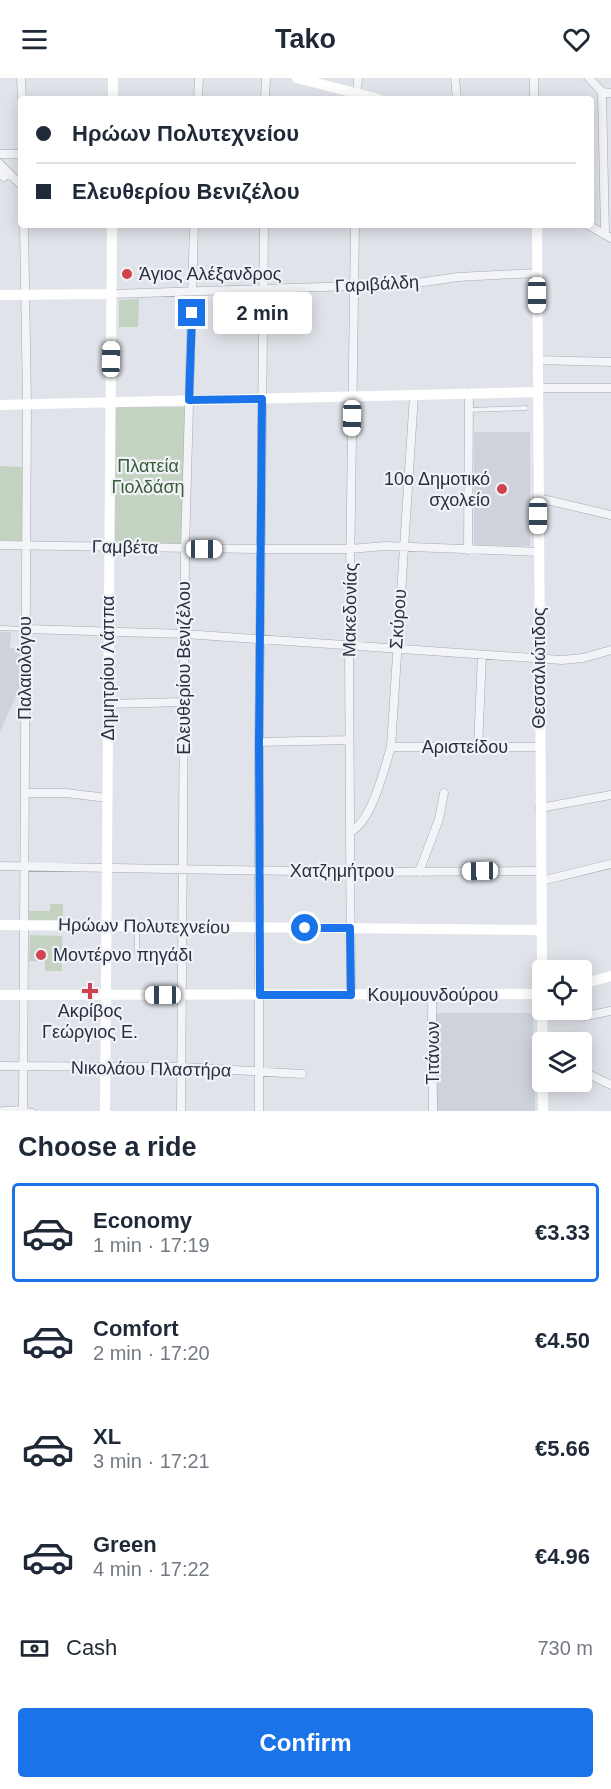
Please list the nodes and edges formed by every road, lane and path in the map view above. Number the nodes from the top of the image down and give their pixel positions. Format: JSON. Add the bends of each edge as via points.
{"nodes":[{"id":1,"x":21,"y":78,"type":"edge"},
{"id":2,"x":113,"y":78,"type":"edge"},
{"id":3,"x":199,"y":78,"type":"edge"},
{"id":4,"x":266,"y":78,"type":"edge"},
{"id":5,"x":297,"y":78,"type":"edge"},
{"id":6,"x":358,"y":78,"type":"edge"},
{"id":7,"x":455,"y":78,"type":"edge"},
{"id":8,"x":534,"y":78,"type":"edge"},
{"id":9,"x":589,"y":78,"type":"edge"},
{"id":10,"x":611,"y":93,"type":"edge"},
{"id":11,"x":22,"y":96,"type":"edge"},
{"id":12,"x":113,"y":96,"type":"edge"},
{"id":13,"x":198,"y":96,"type":"edge"},
{"id":14,"x":266,"y":96,"type":"edge"},
{"id":15,"x":356,"y":96,"type":"edge"},
{"id":16,"x":457,"y":96,"type":"edge"},
{"id":17,"x":534,"y":96,"type":"edge"},
{"id":18,"x":605,"y":99,"type":"edge"},
{"id":19,"x":0,"y":154,"type":"edge"},
{"id":20,"x":18,"y":154,"type":"edge"},
{"id":21,"x":2,"y":169,"type":"edge"},
{"id":22,"x":18,"y":182,"type":"edge"},
{"id":23,"x":24,"y":228,"type":"edge"},
{"id":24,"x":112,"y":228,"type":"edge"},
{"id":25,"x":194,"y":228,"type":"edge"},
{"id":26,"x":264,"y":228,"type":"edge"},
{"id":27,"x":355,"y":228,"type":"edge"},
{"id":28,"x":537,"y":228,"type":"edge"},
{"id":29,"x":593,"y":228,"type":"edge"},
{"id":30,"x":608,"y":236,"type":"edge"},
{"id":31,"x":537,"y":273,"type":"junction"},
{"id":32,"x":410,"y":284,"type":"joint"},
{"id":33,"x":354,"y":286,"type":"junction"},
{"id":34,"x":263,"y":289,"type":"junction"},
{"id":35,"x":192,"y":291,"type":"junction"},
{"id":36,"x":26,"y":294,"type":"junction"},
{"id":37,"x":112,"y":294,"type":"junction"},
{"id":38,"x":0,"y":295,"type":"edge"},
{"id":39,"x":537,"y":360,"type":"junction"},
{"id":40,"x":611,"y":362,"type":"edge"},
{"id":41,"x":611,"y":388,"type":"edge"},
{"id":42,"x":538,"y":390,"type":"junction"},
{"id":43,"x":469,"y":393,"type":"junction"},
{"id":44,"x":414,"y":395,"type":"junction"},
{"id":45,"x":352,"y":396,"type":"junction"},
{"id":46,"x":262,"y":399,"type":"junction"},
{"id":47,"x":189,"y":400,"type":"junction"},
{"id":48,"x":110,"y":402,"type":"junction"},
{"id":49,"x":27,"y":404,"type":"junction"},
{"id":50,"x":0,"y":405,"type":"edge"},
{"id":51,"x":526,"y":408,"type":"dead end"},
{"id":52,"x":469,"y":410,"type":"junction"},
{"id":53,"x":538,"y":498,"type":"junction"},
{"id":54,"x":611,"y":515,"type":"edge"},
{"id":55,"x":0,"y":545,"type":"edge"},
{"id":56,"x":26,"y":545,"type":"junction"},
{"id":57,"x":109,"y":547,"type":"junction"},
{"id":58,"x":403,"y":547,"type":"junction"},
{"id":59,"x":185,"y":549,"type":"junction"},
{"id":60,"x":261,"y":549,"type":"junction"},
{"id":61,"x":350,"y":549,"type":"junction"},
{"id":62,"x":468,"y":550,"type":"junction"},
{"id":63,"x":538,"y":552,"type":"junction"},
{"id":64,"x":0,"y":628,"type":"edge"},
{"id":65,"x":26,"y":629,"type":"junction"},
{"id":66,"x":109,"y":632,"type":"junction"},
{"id":67,"x":185,"y":634,"type":"junction"},
{"id":68,"x":260,"y":639,"type":"junction"},
{"id":69,"x":349,"y":645,"type":"junction"},
{"id":70,"x":397,"y":648,"type":"junction"},
{"id":71,"x":611,"y":650,"type":"edge"},
{"id":72,"x":482,"y":655,"type":"junction"},
{"id":73,"x":539,"y":658,"type":"junction"},
{"id":74,"x":184,"y":702,"type":"junction"},
{"id":75,"x":108,"y":704,"type":"junction"},
{"id":76,"x":350,"y":740,"type":"junction"},
{"id":77,"x":259,"y":742,"type":"junction"},
{"id":78,"x":391,"y":747,"type":"junction"},
{"id":79,"x":478,"y":747,"type":"junction"},
{"id":80,"x":540,"y":747,"type":"junction"},
{"id":81,"x":25,"y":793,"type":"junction"},
{"id":82,"x":444,"y":793,"type":"dead end"},
{"id":83,"x":611,"y":795,"type":"edge"},
{"id":84,"x":107,"y":798,"type":"junction"},
{"id":85,"x":540,"y":808,"type":"junction"},
{"id":86,"x":350,"y":832,"type":"junction"},
{"id":87,"x":611,"y":864,"type":"edge"},
{"id":88,"x":0,"y":866,"type":"edge"},
{"id":89,"x":24,"y":867,"type":"junction"},
{"id":90,"x":107,"y":869,"type":"junction"},
{"id":91,"x":183,"y":870,"type":"junction"},
{"id":92,"x":259,"y":871,"type":"junction"},
{"id":93,"x":351,"y":872,"type":"junction"},
{"id":94,"x":419,"y":872,"type":"junction"},
{"id":95,"x":541,"y":876,"type":"junction"},
{"id":96,"x":0,"y":925,"type":"edge"},
{"id":97,"x":24,"y":925,"type":"junction"},
{"id":98,"x":106,"y":926,"type":"junction"},
{"id":99,"x":137,"y":926,"type":"junction"},
{"id":100,"x":183,"y":927,"type":"junction"},
{"id":101,"x":260,"y":928,"type":"junction"},
{"id":102,"x":350,"y":928,"type":"junction"},
{"id":103,"x":541,"y":930,"type":"junction"},
{"id":104,"x":137,"y":952,"type":"dead end"},
{"id":105,"x":541,"y":960,"type":"edge"},
{"id":106,"x":611,"y":976,"type":"edge"},
{"id":107,"x":592,"y":981,"type":"edge"},
{"id":108,"x":532,"y":994,"type":"edge"},
{"id":109,"x":0,"y":995,"type":"edge"},
{"id":110,"x":24,"y":995,"type":"junction"},
{"id":111,"x":106,"y":995,"type":"junction"},
{"id":112,"x":182,"y":995,"type":"junction"},
{"id":113,"x":260,"y":995,"type":"junction"},
{"id":114,"x":351,"y":995,"type":"junction"},
{"id":115,"x":432,"y":995,"type":"junction"},
{"id":116,"x":611,"y":1011,"type":"edge"},
{"id":117,"x":592,"y":1015,"type":"edge"},
{"id":118,"x":0,"y":1066,"type":"edge"},
{"id":119,"x":22,"y":1066,"type":"junction"},
{"id":120,"x":105,"y":1067,"type":"junction"},
{"id":121,"x":182,"y":1067,"type":"junction"},
{"id":122,"x":259,"y":1073,"type":"junction"},
{"id":123,"x":302,"y":1074,"type":"dead end"},
{"id":124,"x":592,"y":1076,"type":"edge"},
{"id":125,"x":611,"y":1085,"type":"edge"},
{"id":126,"x":543,"y":1092,"type":"edge"},
{"id":127,"x":23,"y":1110,"type":"edge"},
{"id":128,"x":3,"y":1111,"type":"edge"},
{"id":129,"x":33,"y":1111,"type":"edge"},
{"id":130,"x":105,"y":1111,"type":"edge"},
{"id":131,"x":182,"y":1111,"type":"edge"},
{"id":132,"x":259,"y":1111,"type":"edge"},
{"id":133,"x":433,"y":1111,"type":"edge"},
{"id":134,"x":543,"y":1111,"type":"edge"}],
"edges":[{"from":1,"to":11,"type":"street"},
{"from":2,"to":12,"type":"street"},
{"from":3,"to":13,"type":"street"},
{"from":4,"to":14,"type":"street"},
{"from":5,"to":15,"type":"street"},
{"from":6,"to":15,"type":"street"},
{"from":7,"to":16,"type":"street"},
{"from":8,"to":17,"type":"street"},
{"from":9,"to":18,"type":"street"},
{"from":10,"to":18,"type":"street"},
{"from":18,"to":30,"type":"street"},
{"from":19,"to":20,"type":"street"},
{"from":21,"to":22,"type":"street"},
{"from":23,"to":36,"type":"street","name":"Παλαιολόγου"},
{"from":24,"to":37,"type":"street","name":"Δημητρίου Λάππα"},
{"from":25,"to":35,"type":"street","name":"Ελευθερίου Βενιζέλου"},
{"from":26,"to":34,"type":"street"},
{"from":27,"to":33,"type":"street","name":"Μακεδονίας"},
{"from":28,"to":31,"type":"street","name":"Θεσσαλιώτιδος"},
{"from":29,"to":30,"type":"street"},
{"from":31,"to":32,"type":"street","name":"Γαριβάλδη"},
{"from":31,"to":39,"type":"street","name":"Θεσσαλιώτιδος"},
{"from":32,"to":33,"type":"lane","name":"Γαριβάλδη"},
{"from":33,"to":34,"type":"street","name":"Γαριβάλδη"},
{"from":33,"to":45,"type":"street","name":"Μακεδονίας"},
{"from":34,"to":35,"type":"street","name":"Γαριβάλδη"},
{"from":34,"to":46,"type":"street"},
{"from":35,"to":37,"type":"street","name":"Γαριβάλδη"},
{"from":35,"to":47,"type":"street","name":"Ελευθερίου Βενιζέλου"},
{"from":36,"to":37,"type":"street","name":"Γαριβάλδη"},
{"from":36,"to":38,"type":"street","name":"Γαριβάλδη"},
{"from":36,"to":49,"type":"street","name":"Παλαιολόγου"},
{"from":37,"to":48,"type":"street","name":"Δημητρίου Λάππα"},
{"from":39,"to":40,"type":"street"},
{"from":39,"to":42,"type":"street","name":"Θεσσαλιώτιδος"},
{"from":41,"to":42,"type":"street"},
{"from":42,"to":43,"type":"street"},
{"from":42,"to":53,"type":"street","name":"Θεσσαλιώτιδος"},
{"from":43,"to":44,"type":"street"},
{"from":43,"to":52,"type":"street"},
{"from":44,"to":45,"type":"street"},
{"from":44,"to":58,"type":"street","name":"Σκύρου"},
{"from":45,"to":46,"type":"street"},
{"from":45,"to":61,"type":"street","name":"Μακεδονίας"},
{"from":46,"to":47,"type":"street"},
{"from":46,"to":60,"type":"street"},
{"from":47,"to":48,"type":"street"},
{"from":47,"to":59,"type":"street","name":"Ελευθερίου Βενιζέλου"},
{"from":48,"to":49,"type":"street"},
{"from":48,"to":57,"type":"street","name":"Δημητρίου Λάππα"},
{"from":49,"to":50,"type":"street"},
{"from":49,"to":56,"type":"street","name":"Παλαιολόγου"},
{"from":51,"to":52,"type":"lane"},
{"from":52,"to":62,"type":"street"},
{"from":53,"to":54,"type":"street"},
{"from":53,"to":63,"type":"street","name":"Θεσσαλιώτιδος"},
{"from":55,"to":56,"type":"street","name":"Γαμβέτα"},
{"from":56,"to":57,"type":"street","name":"Γαμβέτα"},
{"from":56,"to":65,"type":"street","name":"Παλαιολόγου"},
{"from":57,"to":59,"type":"street","name":"Γαμβέτα"},
{"from":57,"to":66,"type":"street","name":"Δημητρίου Λάππα"},
{"from":58,"to":61,"type":"street","name":"Γαμβέτα"},
{"from":58,"to":62,"type":"street","name":"Γαμβέτα"},
{"from":58,"to":70,"type":"street","name":"Σκύρου"},
{"from":59,"to":60,"type":"street","name":"Γαμβέτα"},
{"from":59,"to":67,"type":"street","name":"Ελευθερίου Βενιζέλου"},
{"from":60,"to":61,"type":"street","name":"Γαμβέτα"},
{"from":60,"to":68,"type":"street"},
{"from":61,"to":69,"type":"street","name":"Μακεδονίας"},
{"from":62,"to":63,"type":"street","name":"Γαμβέτα"},
{"from":63,"to":73,"type":"street","name":"Θεσσαλιώτιδος"},
{"from":64,"to":65,"type":"lane"},
{"from":65,"to":66,"type":"street"},
{"from":65,"to":81,"type":"street","name":"Παλαιολόγου"},
{"from":66,"to":67,"type":"street"},
{"from":66,"to":75,"type":"street","name":"Δημητρίου Λάππα"},
{"from":67,"to":68,"type":"street"},
{"from":67,"to":74,"type":"street","name":"Ελευθερίου Βενιζέλου"},
{"from":68,"to":69,"type":"street"},
{"from":68,"to":77,"type":"street"},
{"from":69,"to":70,"type":"street"},
{"from":69,"to":76,"type":"street","name":"Μακεδονίας"},
{"from":70,"to":72,"type":"street"},
{"from":70,"to":78,"type":"street","name":"Σκύρου"},
{"from":71,"to":73,"type":"street","via":[[583,658]]},
{"from":72,"to":73,"type":"street"},
{"from":72,"to":79,"type":"street"},
{"from":73,"to":80,"type":"street","name":"Θεσσαλιώτιδος"},
{"from":74,"to":75,"type":"street"},
{"from":74,"to":91,"type":"street","name":"Ελευθερίου Βενιζέλου"},
{"from":75,"to":84,"type":"street","name":"Δημητρίου Λάππα"},
{"from":76,"to":77,"type":"street"},
{"from":76,"to":86,"type":"street","name":"Μακεδονίας"},
{"from":77,"to":92,"type":"street"},
{"from":78,"to":79,"type":"street","name":"Αριστείδου"},
{"from":78,"to":86,"type":"street","name":"Σκύρου","via":[[375,796],[361,823]]},
{"from":79,"to":80,"type":"street","name":"Αριστείδου"},
{"from":80,"to":85,"type":"street","name":"Θεσσαλιώτιδος"},
{"from":81,"to":84,"type":"street"},
{"from":81,"to":89,"type":"street","name":"Παλαιολόγου"},
{"from":82,"to":94,"type":"street","via":[[439,819]]},
{"from":83,"to":85,"type":"street"},
{"from":84,"to":90,"type":"street","name":"Δημητρίου Λάππα"},
{"from":85,"to":95,"type":"street","name":"Θεσσαλιώτιδος"},
{"from":86,"to":93,"type":"street","name":"Μακεδονίας"},
{"from":87,"to":95,"type":"street","name":"Χατζημήτρου"},
{"from":88,"to":89,"type":"street","name":"Χατζημήτρου"},
{"from":89,"to":90,"type":"street","name":"Χατζημήτρου"},
{"from":89,"to":97,"type":"street","name":"Παλαιολόγου"},
{"from":90,"to":91,"type":"street","name":"Χατζημήτρου"},
{"from":90,"to":98,"type":"street","name":"Δημητρίου Λάππα"},
{"from":91,"to":92,"type":"street","name":"Χατζημήτρου"},
{"from":91,"to":100,"type":"street","name":"Ελευθερίου Βενιζέλου"},
{"from":92,"to":93,"type":"street","name":"Χατζημήτρου"},
{"from":92,"to":101,"type":"street"},
{"from":93,"to":94,"type":"street","name":"Χατζημήτρου"},
{"from":93,"to":102,"type":"street","name":"Μακεδονίας"},
{"from":94,"to":95,"type":"street","name":"Χατζημήτρου"},
{"from":95,"to":103,"type":"street","name":"Θεσσαλιώτιδος"},
{"from":96,"to":97,"type":"street","name":"Ηρώων Πολυτεχνείου"},
{"from":97,"to":98,"type":"street","name":"Ηρώων Πολυτεχνείου"},
{"from":97,"to":110,"type":"street","name":"Παλαιολόγου"},
{"from":98,"to":99,"type":"street","name":"Ηρώων Πολυτεχνείου"},
{"from":98,"to":111,"type":"street","name":"Δημητρίου Λάππα"},
{"from":99,"to":100,"type":"street","name":"Ηρώων Πολυτεχνείου"},
{"from":99,"to":104,"type":"lane"},
{"from":100,"to":101,"type":"street","name":"Ηρώων Πολυτεχνείου"},
{"from":100,"to":112,"type":"street","name":"Ελευθερίου Βενιζέλου"},
{"from":101,"to":102,"type":"street","name":"Ηρώων Πολυτεχνείου"},
{"from":101,"to":113,"type":"street"},
{"from":102,"to":103,"type":"street","name":"Ηρώων Πολυτεχνείου"},
{"from":102,"to":114,"type":"street","name":"Μακεδονίας"},
{"from":103,"to":105,"type":"street","name":"Θεσσαλιώτιδος"},
{"from":106,"to":107,"type":"street"},
{"from":108,"to":115,"type":"street","name":"Κουμουνδούρου"},
{"from":109,"to":110,"type":"street","name":"Κουμουνδούρου"},
{"from":110,"to":111,"type":"street","name":"Κουμουνδούρου"},
{"from":110,"to":119,"type":"street","name":"Παλαιολόγου"},
{"from":111,"to":112,"type":"street","name":"Κουμουνδούρου"},
{"from":111,"to":120,"type":"street","name":"Δημητρίου Λάππα"},
{"from":112,"to":113,"type":"street","name":"Κουμουνδούρου"},
{"from":112,"to":121,"type":"street","name":"Ελευθερίου Βενιζέλου"},
{"from":113,"to":114,"type":"street","name":"Κουμουνδούρου"},
{"from":113,"to":122,"type":"street"},
{"from":114,"to":115,"type":"street","name":"Κουμουνδούρου"},
{"from":115,"to":133,"type":"street","name":"Τιτάνων"},
{"from":116,"to":117,"type":"street"},
{"from":118,"to":119,"type":"street","name":"Νικολάου Πλαστήρα"},
{"from":119,"to":120,"type":"street","name":"Νικολάου Πλαστήρα"},
{"from":119,"to":127,"type":"street","name":"Παλαιολόγου"},
{"from":120,"to":121,"type":"street","name":"Νικολάου Πλαστήρα"},
{"from":120,"to":130,"type":"street","name":"Δημητρίου Λάππα"},
{"from":121,"to":122,"type":"street","name":"Νικολάου Πλαστήρα"},
{"from":121,"to":131,"type":"street","name":"Ελευθερίου Βενιζέλου"},
{"from":122,"to":123,"type":"street","name":"Νικολάου Πλαστήρα"},
{"from":122,"to":132,"type":"street"},
{"from":124,"to":125,"type":"street"},
{"from":126,"to":134,"type":"street","name":"Θεσσαλιώτιδος"},
{"from":127,"to":128,"type":"street"},
{"from":127,"to":129,"type":"lane"}]}
